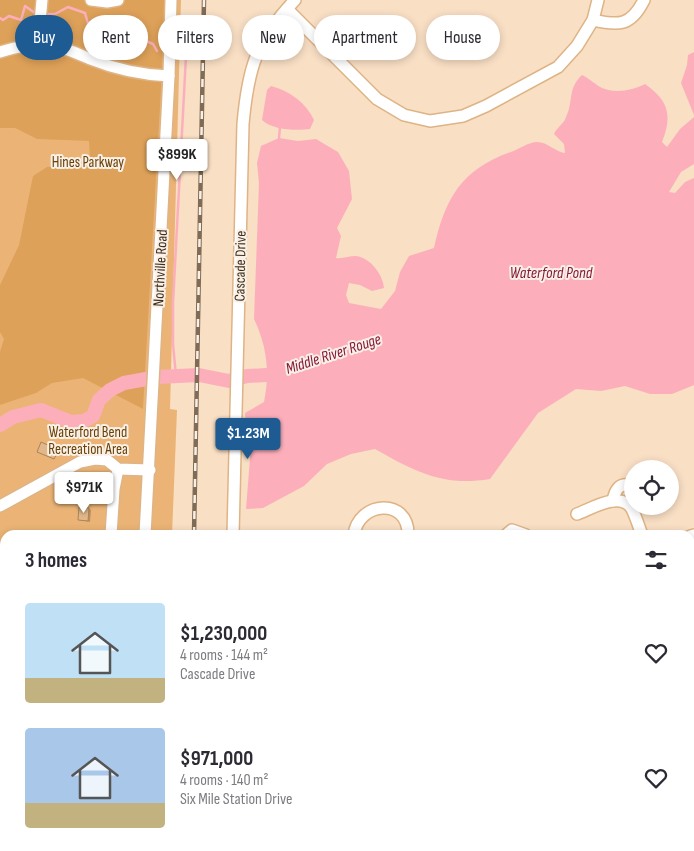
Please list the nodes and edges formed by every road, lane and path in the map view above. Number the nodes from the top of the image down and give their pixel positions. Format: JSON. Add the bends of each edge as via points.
{"nodes":[{"id":1,"x":42,"y":0,"type":"edge"},
{"id":2,"x":91,"y":0,"type":"edge"},
{"id":3,"x":118,"y":0,"type":"edge"},
{"id":4,"x":171,"y":0,"type":"edge"},
{"id":5,"x":295,"y":0,"type":"edge"},
{"id":6,"x":598,"y":0,"type":"edge"},
{"id":7,"x":644,"y":0,"type":"edge"},
{"id":8,"x":286,"y":9,"type":"junction"},
{"id":9,"x":41,"y":15,"type":"edge"},
{"id":10,"x":593,"y":20,"type":"junction"},
{"id":11,"x":15,"y":49,"type":"edge"},
{"id":12,"x":73,"y":51,"type":"edge"},
{"id":13,"x":0,"y":52,"type":"edge"},
{"id":14,"x":169,"y":76,"type":"junction"},
{"id":15,"x":118,"y":469,"type":"junction"},
{"id":16,"x":150,"y":470,"type":"junction"},
{"id":17,"x":624,"y":484,"type":"edge"},
{"id":18,"x":613,"y":501,"type":"junction"},
{"id":19,"x":624,"y":503,"type":"edge"},
{"id":20,"x":0,"y":506,"type":"edge"},
{"id":21,"x":577,"y":514,"type":"dead end"},
{"id":22,"x":635,"y":515,"type":"edge"},
{"id":23,"x":111,"y":530,"type":"edge"},
{"id":24,"x":145,"y":530,"type":"edge"},
{"id":25,"x":233,"y":530,"type":"edge"},
{"id":26,"x":355,"y":530,"type":"edge"},
{"id":27,"x":408,"y":530,"type":"edge"},
{"id":28,"x":640,"y":530,"type":"edge"},
{"id":29,"x":64,"y":851,"type":"edge"},
{"id":30,"x":84,"y":851,"type":"edge"},
{"id":31,"x":520,"y":851,"type":"edge"},
{"id":32,"x":534,"y":851,"type":"edge"}],
"edges":[{"from":1,"to":9,"type":"street"},
{"from":2,"to":3,"type":"street"},
{"from":4,"to":14,"type":"street","name":"Northville Road"},
{"from":5,"to":8,"type":"street","name":"Cascade Drive"},
{"from":6,"to":10,"type":"street"},
{"from":7,"to":10,"type":"street","via":[[638,12],[625,22],[613,25]]},
{"from":8,"to":10,"type":"street","via":[[377,99],[404,115],[430,121],[463,116],[558,67],[577,46]]},
{"from":8,"to":25,"type":"street","name":"Cascade Drive","via":[[260,46],[246,88]]},
{"from":11,"to":13,"type":"street"},
{"from":12,"to":14,"type":"street","via":[[108,65]]},
{"from":14,"to":16,"type":"street","name":"Northville Road"},
{"from":15,"to":16,"type":"street"},
{"from":15,"to":20,"type":"street","via":[[107,460],[80,462]]},
{"from":15,"to":23,"type":"street"},
{"from":16,"to":24,"type":"street","name":"Northville Road"},
{"from":17,"to":18,"type":"street","via":[[614,494]]},
{"from":18,"to":19,"type":"street"},
{"from":18,"to":21,"type":"street"},
{"from":22,"to":28,"type":"street"},
{"from":26,"to":27,"type":"street","via":[[358,520],[368,511],[382,507],[403,516]]},
{"from":29,"to":30,"type":"street"},
{"from":31,"to":32,"type":"street"}]}
